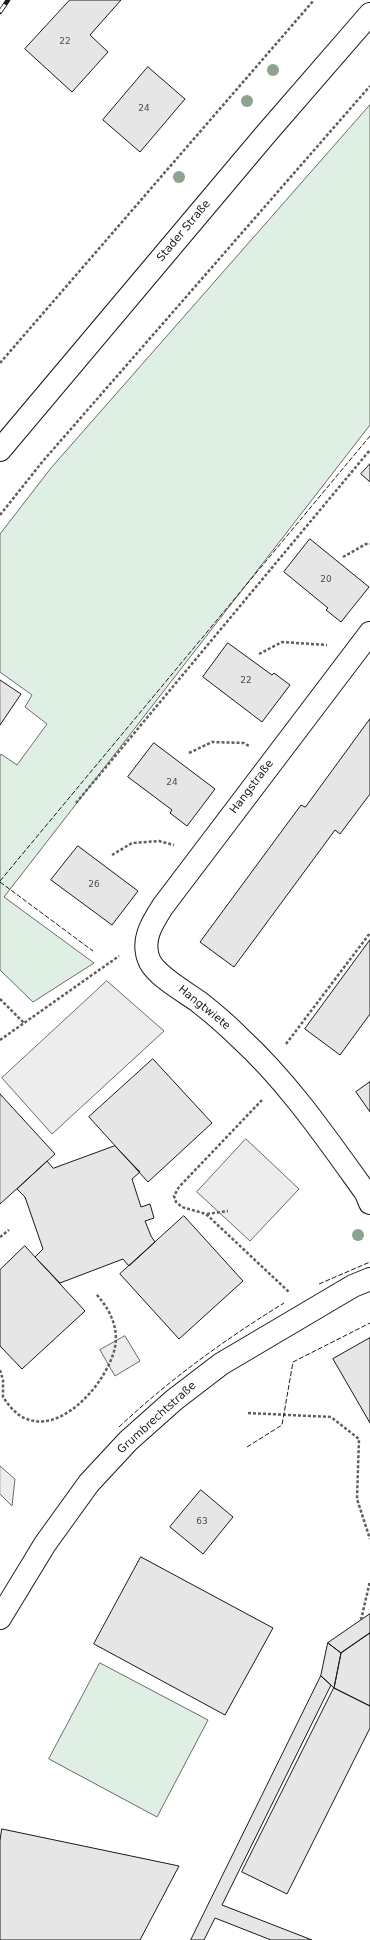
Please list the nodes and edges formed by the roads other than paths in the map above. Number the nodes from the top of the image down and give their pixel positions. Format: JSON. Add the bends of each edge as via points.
{"nodes":[{"id":1,"x":370,"y":14,"type":"edge"},
{"id":2,"x":0,"y":450,"type":"edge"},
{"id":3,"x":364,"y":641,"type":"edge"},
{"id":4,"x":146,"y":947,"type":"joint"},
{"id":5,"x":370,"y":1203,"type":"edge"},
{"id":6,"x":370,"y":1279,"type":"edge"},
{"id":7,"x":0,"y":1618,"type":"edge"}],
"edges":[{"from":1,"to":2,"type":"street","name":"Stader Straße"},
{"from":3,"to":4,"type":"street","name":"Hangstraße","via":[[154,920],[146,937]]},
{"from":4,"to":5,"type":"street","name":"Hangtwiete","via":[[151,964],[159,972],[199,1002],[240,1038],[275,1074],[316,1124],[366,1193]]},
{"from":6,"to":7,"type":"street","name":"Grumbrechtstraße","via":[[353,1286],[221,1364],[174,1400],[128,1441],[89,1483],[45,1544]]}]}
